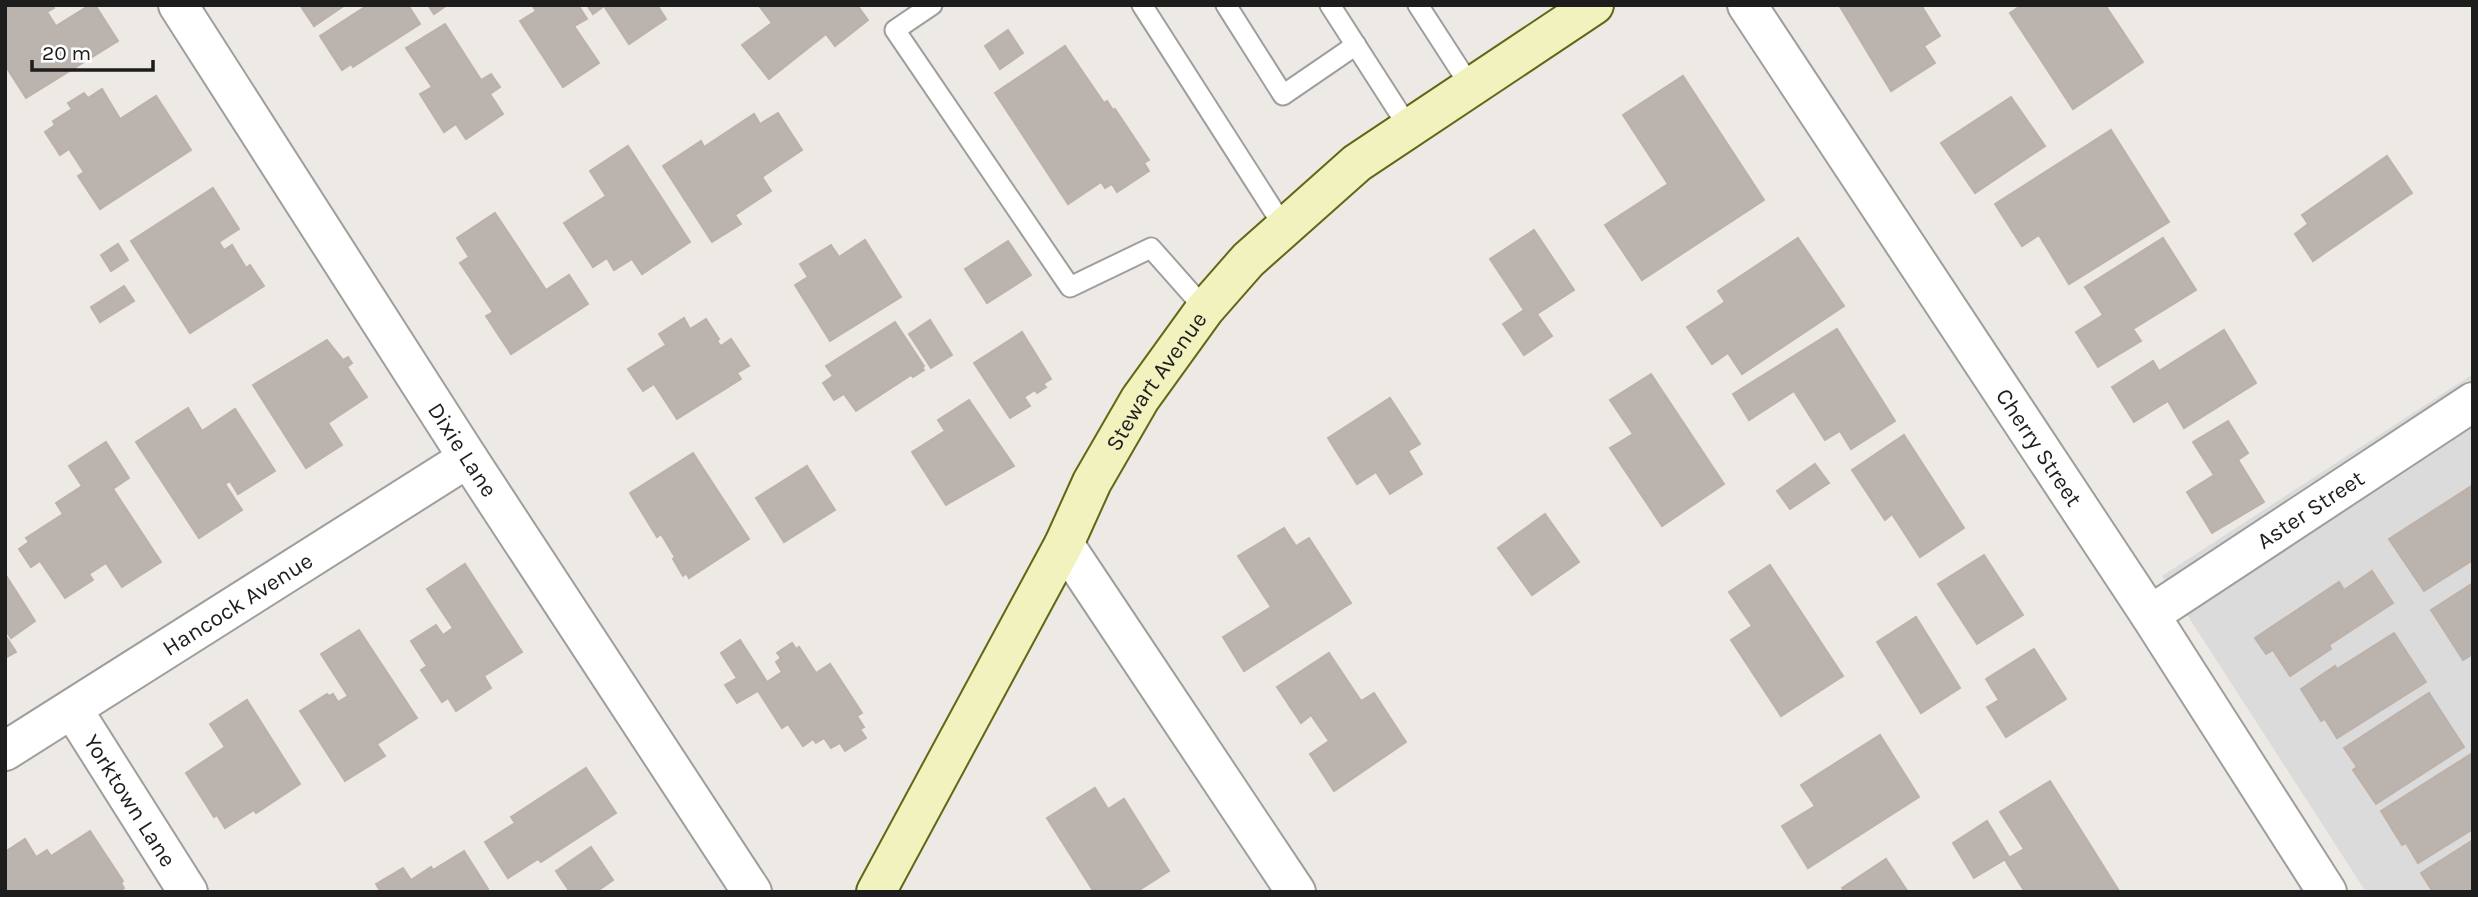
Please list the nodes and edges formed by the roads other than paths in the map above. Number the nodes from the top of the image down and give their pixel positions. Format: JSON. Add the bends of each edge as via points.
{"nodes":[{"id":1,"x":178,"y":5,"type":"edge"},
{"id":2,"x":932,"y":5,"type":"edge"},
{"id":3,"x":1142,"y":5,"type":"edge"},
{"id":4,"x":1226,"y":5,"type":"edge"},
{"id":5,"x":1330,"y":5,"type":"edge"},
{"id":6,"x":1418,"y":5,"type":"edge"},
{"id":7,"x":1594,"y":5,"type":"edge"},
{"id":8,"x":1747,"y":5,"type":"edge"},
{"id":9,"x":1356,"y":46,"type":"junction"},
{"id":10,"x":1471,"y":87,"type":"junction"},
{"id":11,"x":1409,"y":128,"type":"junction"},
{"id":12,"x":1284,"y":227,"type":"junction"},
{"id":13,"x":1205,"y":309,"type":"junction"},
{"id":14,"x":2473,"y":402,"type":"edge"},
{"id":15,"x":468,"y":458,"type":"junction"},
{"id":16,"x":1064,"y":544,"type":"junction"},
{"id":17,"x":2150,"y":615,"type":"junction"},
{"id":18,"x":73,"y":710,"type":"junction"},
{"id":19,"x":5,"y":751,"type":"edge"},
{"id":20,"x":188,"y":892,"type":"edge"},
{"id":21,"x":752,"y":892,"type":"edge"},
{"id":22,"x":876,"y":892,"type":"edge"},
{"id":23,"x":1296,"y":892,"type":"edge"},
{"id":24,"x":2327,"y":892,"type":"edge"}],
"edges":[{"from":1,"to":15,"type":"street","name":"Dixie Lane"},
{"from":2,"to":13,"type":"lane","via":[[895,30],[1070,287],[1151,248]]},
{"from":3,"to":12,"type":"lane"},
{"from":4,"to":9,"type":"lane","via":[[1283,95]]},
{"from":5,"to":9,"type":"lane"},
{"from":6,"to":10,"type":"lane"},
{"from":7,"to":10,"type":"main road","name":"Stewart Avenue"},
{"from":8,"to":17,"type":"street","name":"Cherry Street"},
{"from":9,"to":11,"type":"lane"},
{"from":10,"to":11,"type":"main road","name":"Stewart Avenue"},
{"from":11,"to":12,"type":"main road","name":"Stewart Avenue","via":[[1357,163]]},
{"from":12,"to":13,"type":"main road","name":"Stewart Avenue"},
{"from":13,"to":16,"type":"main road","name":"Stewart Avenue","via":[[1140,399],[1092,482]]},
{"from":14,"to":17,"type":"street","name":"Aster Street"},
{"from":15,"to":18,"type":"street","name":"Hancock Avenue"},
{"from":15,"to":21,"type":"street","name":"Dixie Lane"},
{"from":16,"to":22,"type":"main road","name":"Stewart Avenue"},
{"from":16,"to":23,"type":"street"},
{"from":17,"to":24,"type":"street","name":"Cherry Street"},
{"from":18,"to":19,"type":"street","name":"Hancock Avenue"},
{"from":18,"to":20,"type":"street","name":"Yorktown Lane"}]}
